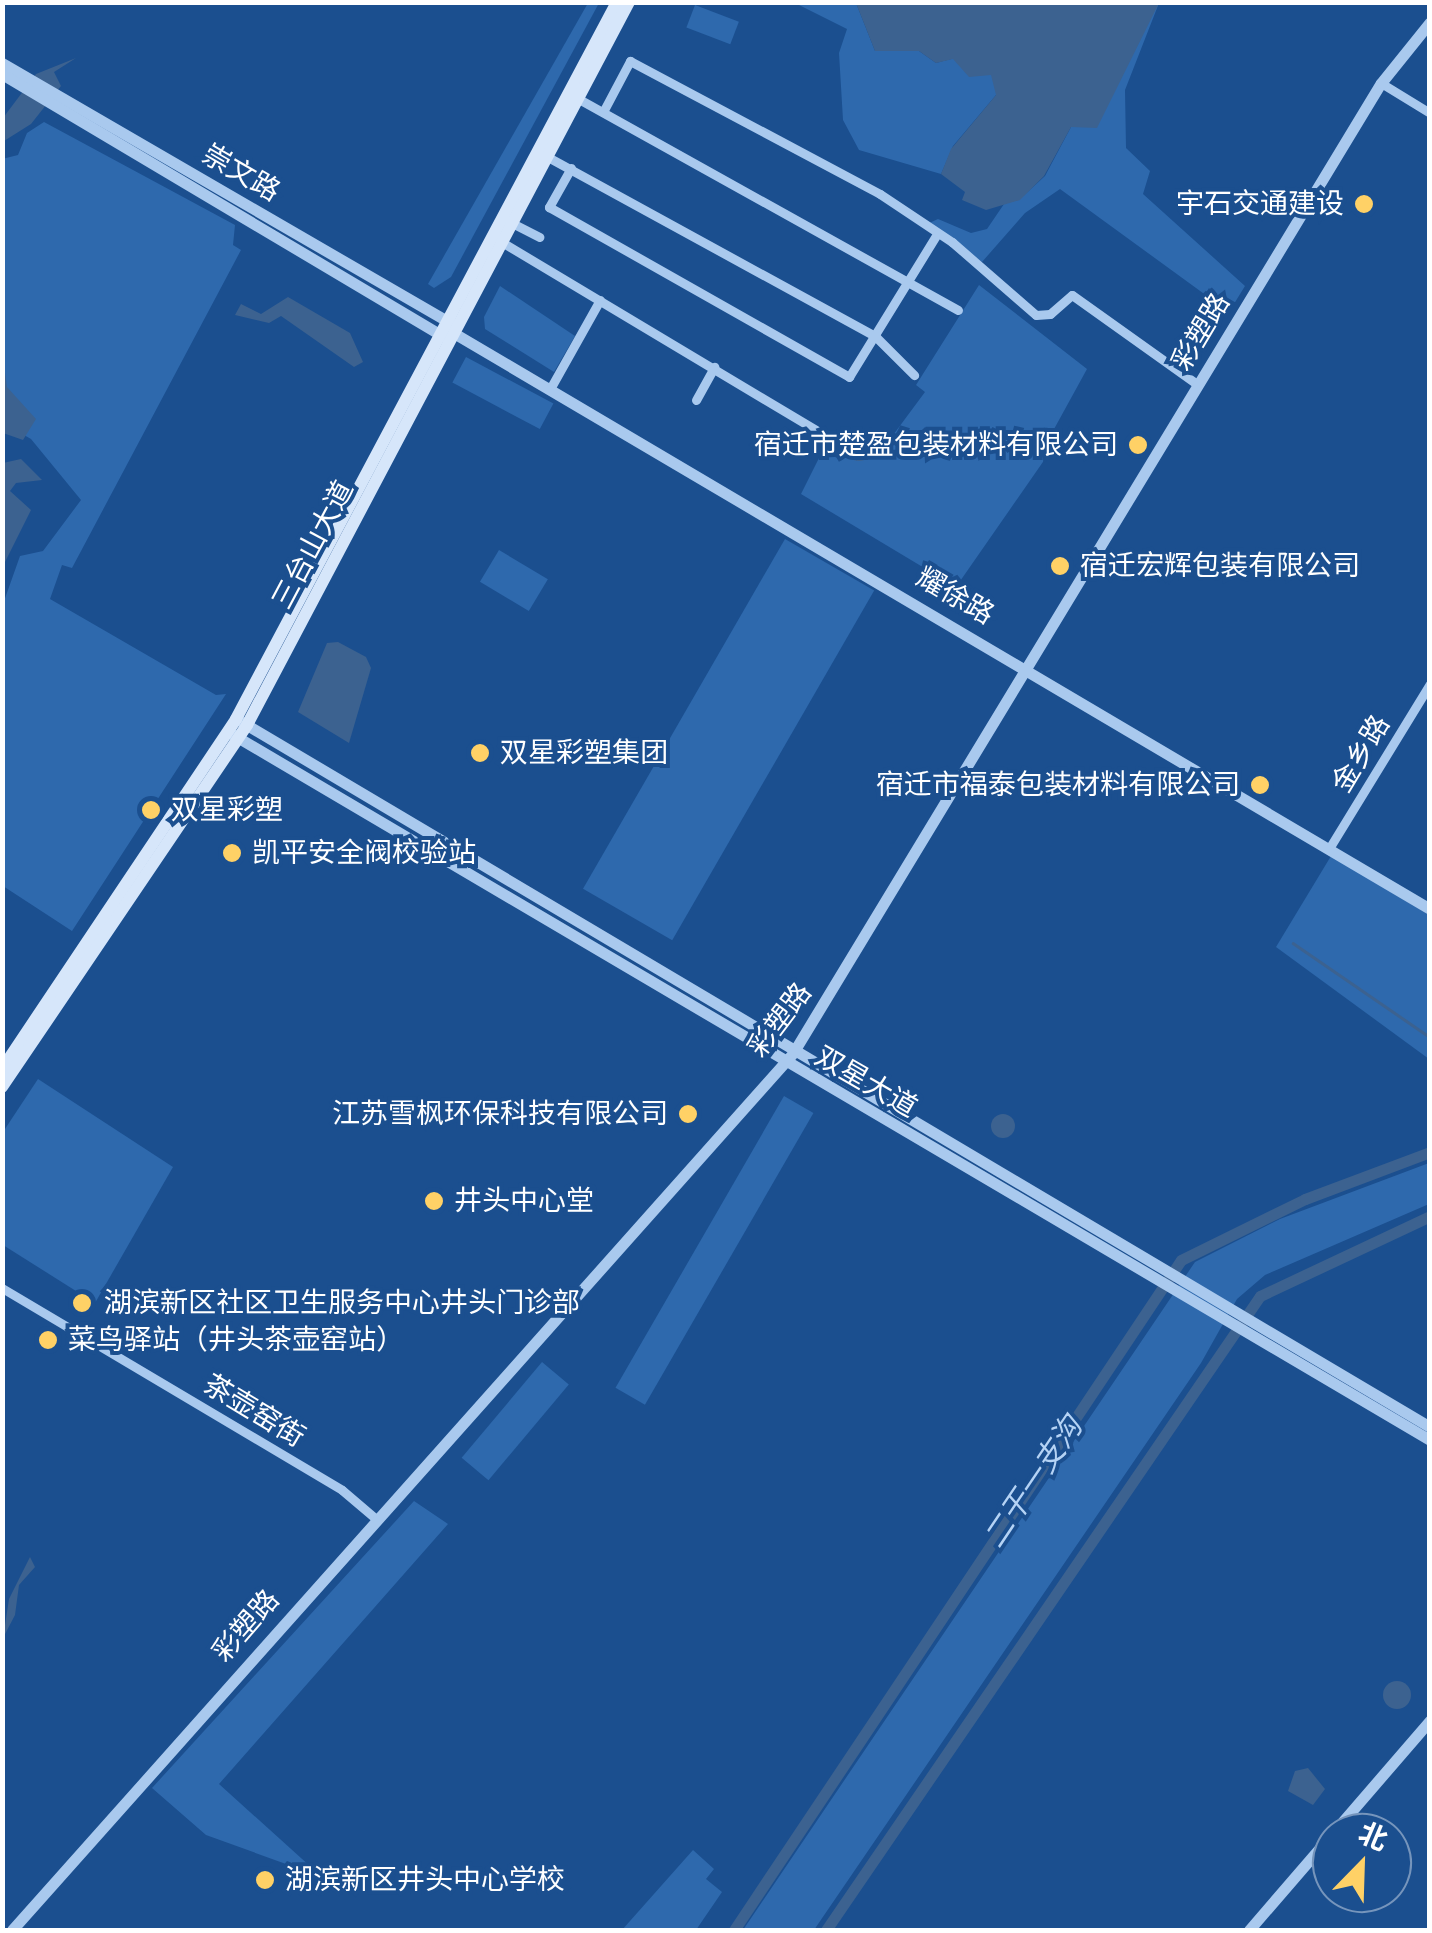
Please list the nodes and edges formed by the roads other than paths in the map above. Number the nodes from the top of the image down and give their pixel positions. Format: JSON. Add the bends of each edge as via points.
{"nodes":[{"id":1,"x":617,"y":2,"type":"edge"},
{"id":2,"x":629,"y":2,"type":"edge"},
{"id":3,"x":1430,"y":22,"type":"edge"},
{"id":4,"x":2,"y":64,"type":"edge"},
{"id":5,"x":2,"y":74,"type":"edge"},
{"id":6,"x":1381,"y":84,"type":"junction"},
{"id":7,"x":577,"y":98,"type":"junction"},
{"id":8,"x":604,"y":112,"type":"junction"},
{"id":9,"x":1430,"y":113,"type":"edge"},
{"id":10,"x":546,"y":156,"type":"junction"},
{"id":11,"x":571,"y":168,"type":"junction"},
{"id":12,"x":510,"y":222,"type":"junction"},
{"id":13,"x":937,"y":234,"type":"junction"},
{"id":14,"x":539,"y":238,"type":"dead end"},
{"id":15,"x":500,"y":242,"type":"junction"},
{"id":16,"x":909,"y":281,"type":"junction"},
{"id":17,"x":600,"y":300,"type":"junction"},
{"id":18,"x":958,"y":310,"type":"dead end"},
{"id":19,"x":448,"y":330,"type":"junction"},
{"id":20,"x":876,"y":338,"type":"junction"},
{"id":21,"x":714,"y":366,"type":"junction"},
{"id":22,"x":914,"y":375,"type":"dead end"},
{"id":23,"x":1198,"y":385,"type":"junction"},
{"id":24,"x":550,"y":389,"type":"junction"},
{"id":25,"x":696,"y":400,"type":"dead end"},
{"id":26,"x":816,"y":430,"type":"dead end"},
{"id":27,"x":1028,"y":668,"type":"junction"},
{"id":28,"x":1430,"y":684,"type":"edge"},
{"id":29,"x":242,"y":722,"type":"junction"},
{"id":30,"x":234,"y":735,"type":"junction"},
{"id":31,"x":1330,"y":848,"type":"junction"},
{"id":32,"x":1430,"y":909,"type":"edge"},
{"id":33,"x":788,"y":1058,"type":"junction"},
{"id":34,"x":2,"y":1069,"type":"edge"},
{"id":35,"x":2,"y":1087,"type":"edge"},
{"id":36,"x":2,"y":1288,"type":"edge"},
{"id":37,"x":1268,"y":1341,"type":"junction"},
{"id":38,"x":1430,"y":1427,"type":"edge"},
{"id":39,"x":1430,"y":1440,"type":"edge"},
{"id":40,"x":374,"y":1518,"type":"junction"},
{"id":41,"x":1430,"y":1720,"type":"edge"},
{"id":42,"x":12,"y":1930,"type":"edge"},
{"id":43,"x":1249,"y":1930,"type":"edge"}],
"edges":[{"from":1,"to":19,"type":"main road","name":"三台山大道"},
{"from":2,"to":7,"type":"main road","name":"三台山大道"},
{"from":3,"to":6,"type":"street","name":"彩塑路"},
{"from":4,"to":19,"type":"street","name":"崇文路"},
{"from":5,"to":19,"type":"street","name":"崇文路"},
{"from":6,"to":9,"type":"street"},
{"from":6,"to":23,"type":"street","name":"彩塑路"},
{"from":7,"to":8,"type":"street"},
{"from":7,"to":10,"type":"main road","name":"三台山大道"},
{"from":8,"to":13,"type":"street","via":[[630,61],[880,194]]},
{"from":8,"to":16,"type":"street"},
{"from":10,"to":11,"type":"street"},
{"from":10,"to":12,"type":"main road","name":"三台山大道"},
{"from":11,"to":20,"type":"street"},
{"from":11,"to":20,"type":"street","via":[[549,207],[833,367],[850,376]]},
{"from":12,"to":14,"type":"street"},
{"from":12,"to":15,"type":"main road","name":"三台山大道"},
{"from":13,"to":16,"type":"street"},
{"from":13,"to":23,"type":"street","via":[[1036,314],[1050,314],[1072,295]]},
{"from":15,"to":17,"type":"street"},
{"from":15,"to":19,"type":"main road","name":"三台山大道"},
{"from":16,"to":18,"type":"street"},
{"from":16,"to":20,"type":"street"},
{"from":17,"to":21,"type":"street"},
{"from":17,"to":24,"type":"street"},
{"from":19,"to":24,"type":"street","name":"耀徐路"},
{"from":19,"to":29,"type":"main road","name":"三台山大道"},
{"from":20,"to":22,"type":"street"},
{"from":21,"to":25,"type":"street"},
{"from":21,"to":26,"type":"street"},
{"from":23,"to":27,"type":"street","name":"彩塑路"},
{"from":24,"to":27,"type":"street","name":"耀徐路"},
{"from":27,"to":31,"type":"street","name":"耀徐路"},
{"from":27,"to":33,"type":"street","name":"彩塑路"},
{"from":28,"to":31,"type":"street","name":"金乡路"},
{"from":29,"to":30,"type":"main road","name":"三台山大道"},
{"from":29,"to":33,"type":"street","name":"双星大道"},
{"from":30,"to":33,"type":"street","name":"双星大道"},
{"from":30,"to":34,"type":"main road","name":"三台山大道"},
{"from":30,"to":35,"type":"main road","name":"三台山大道"},
{"from":31,"to":32,"type":"street","name":"耀徐路"},
{"from":33,"to":37,"type":"street","name":"双星大道"},
{"from":33,"to":40,"type":"street","name":"彩塑路"},
{"from":36,"to":40,"type":"street","name":"茶壶窑街","via":[[342,1490]]},
{"from":37,"to":38,"type":"street"},
{"from":37,"to":39,"type":"street"},
{"from":40,"to":42,"type":"street","name":"彩塑路"},
{"from":41,"to":43,"type":"street"}]}
